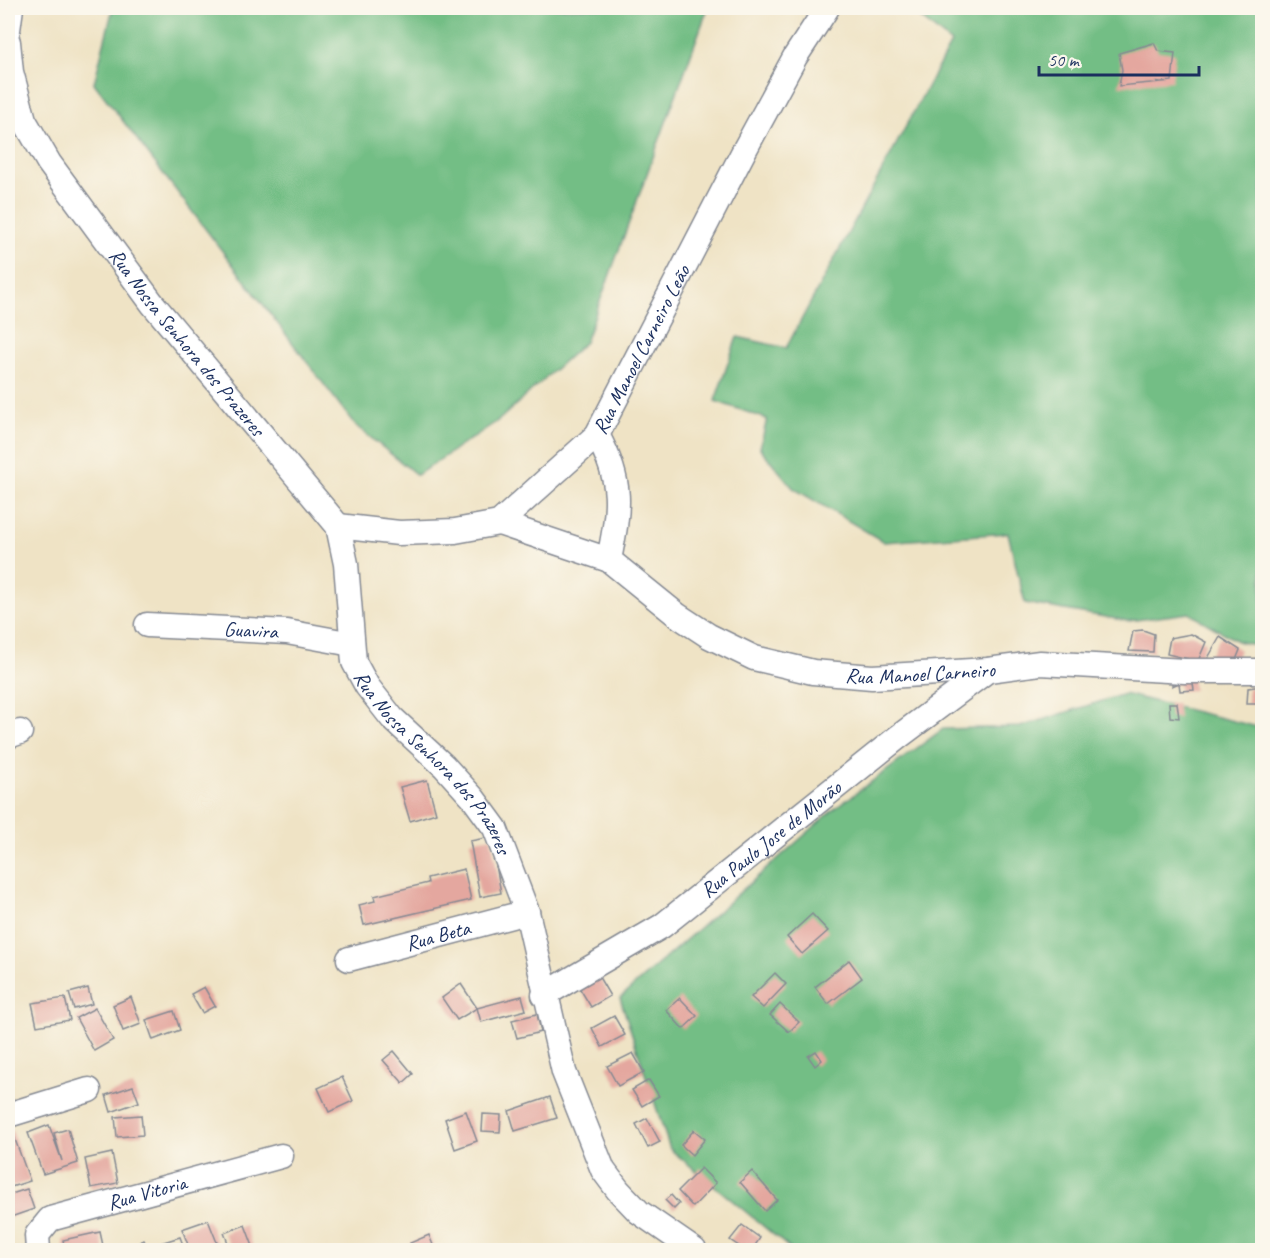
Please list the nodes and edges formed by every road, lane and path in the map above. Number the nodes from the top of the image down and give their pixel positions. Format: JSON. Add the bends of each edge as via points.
{"nodes":[{"id":1,"x":11,"y":8,"type":"edge"},
{"id":2,"x":827,"y":8,"type":"edge"},
{"id":3,"x":8,"y":30,"type":"edge"},
{"id":4,"x":8,"y":42,"type":"edge"},
{"id":5,"x":597,"y":435,"type":"junction"},
{"id":6,"x":499,"y":523,"type":"junction"},
{"id":7,"x":338,"y":526,"type":"junction"},
{"id":8,"x":609,"y":560,"type":"junction"},
{"id":9,"x":147,"y":625,"type":"dead end"},
{"id":10,"x":352,"y":644,"type":"junction"},
{"id":11,"x":988,"y":670,"type":"junction"},
{"id":12,"x":1263,"y":671,"type":"edge"},
{"id":13,"x":527,"y":912,"type":"junction"},
{"id":14,"x":349,"y":959,"type":"dead end"},
{"id":15,"x":544,"y":994,"type":"junction"},
{"id":16,"x":89,"y":1090,"type":"dead end"},
{"id":17,"x":8,"y":1115,"type":"edge"},
{"id":18,"x":281,"y":1156,"type":"dead end"},
{"id":19,"x":38,"y":1251,"type":"edge"},
{"id":20,"x":694,"y":1251,"type":"edge"}],
"edges":[{"from":1,"to":3,"type":"street"},
{"from":2,"to":5,"type":"street","name":"Rua Manoel Carneiro Leão","via":[[795,57],[745,149]]},
{"from":4,"to":7,"type":"street","name":"Rua Nossa Senhora dos Prazeres","via":[[11,72],[24,120],[49,163],[152,303]]},
{"from":5,"to":6,"type":"street","name":"Rua Manoel Carneiro Leão"},
{"from":5,"to":8,"type":"street","via":[[618,484],[618,516]]},
{"from":6,"to":7,"type":"street","via":[[455,531],[399,533]]},
{"from":6,"to":8,"type":"street","name":"Rua Manoel Carneiro"},
{"from":7,"to":10,"type":"street","name":"Rua Nossa Senhora dos Prazeres","via":[[346,564]]},
{"from":8,"to":11,"type":"street","name":"Rua Manoel Carneiro","via":[[677,615],[754,658],[813,672],[872,677]]},
{"from":9,"to":10,"type":"street","name":"Guavira","via":[[287,632]]},
{"from":10,"to":13,"type":"street","name":"Rua Nossa Senhora dos Prazeres","via":[[354,662],[367,686],[392,718],[473,798],[495,828]]},
{"from":11,"to":12,"type":"street","name":"Rua Manoel Carneiro","via":[[1040,663]]},
{"from":11,"to":15,"type":"street","name":"Rua Paulo Jose de Morão","via":[[662,926]]},
{"from":13,"to":14,"type":"street","name":"Rua Beta"},
{"from":13,"to":15,"type":"street","name":"Rua Nossa Senhora dos Prazeres"},
{"from":15,"to":20,"type":"street","name":"Rua Nossa Senhora dos Prazeres","via":[[564,1072],[603,1170],[639,1212]]},
{"from":16,"to":17,"type":"street"},
{"from":18,"to":19,"type":"street","name":"Rua Vitoria","via":[[50,1219],[37,1234]]}]}
